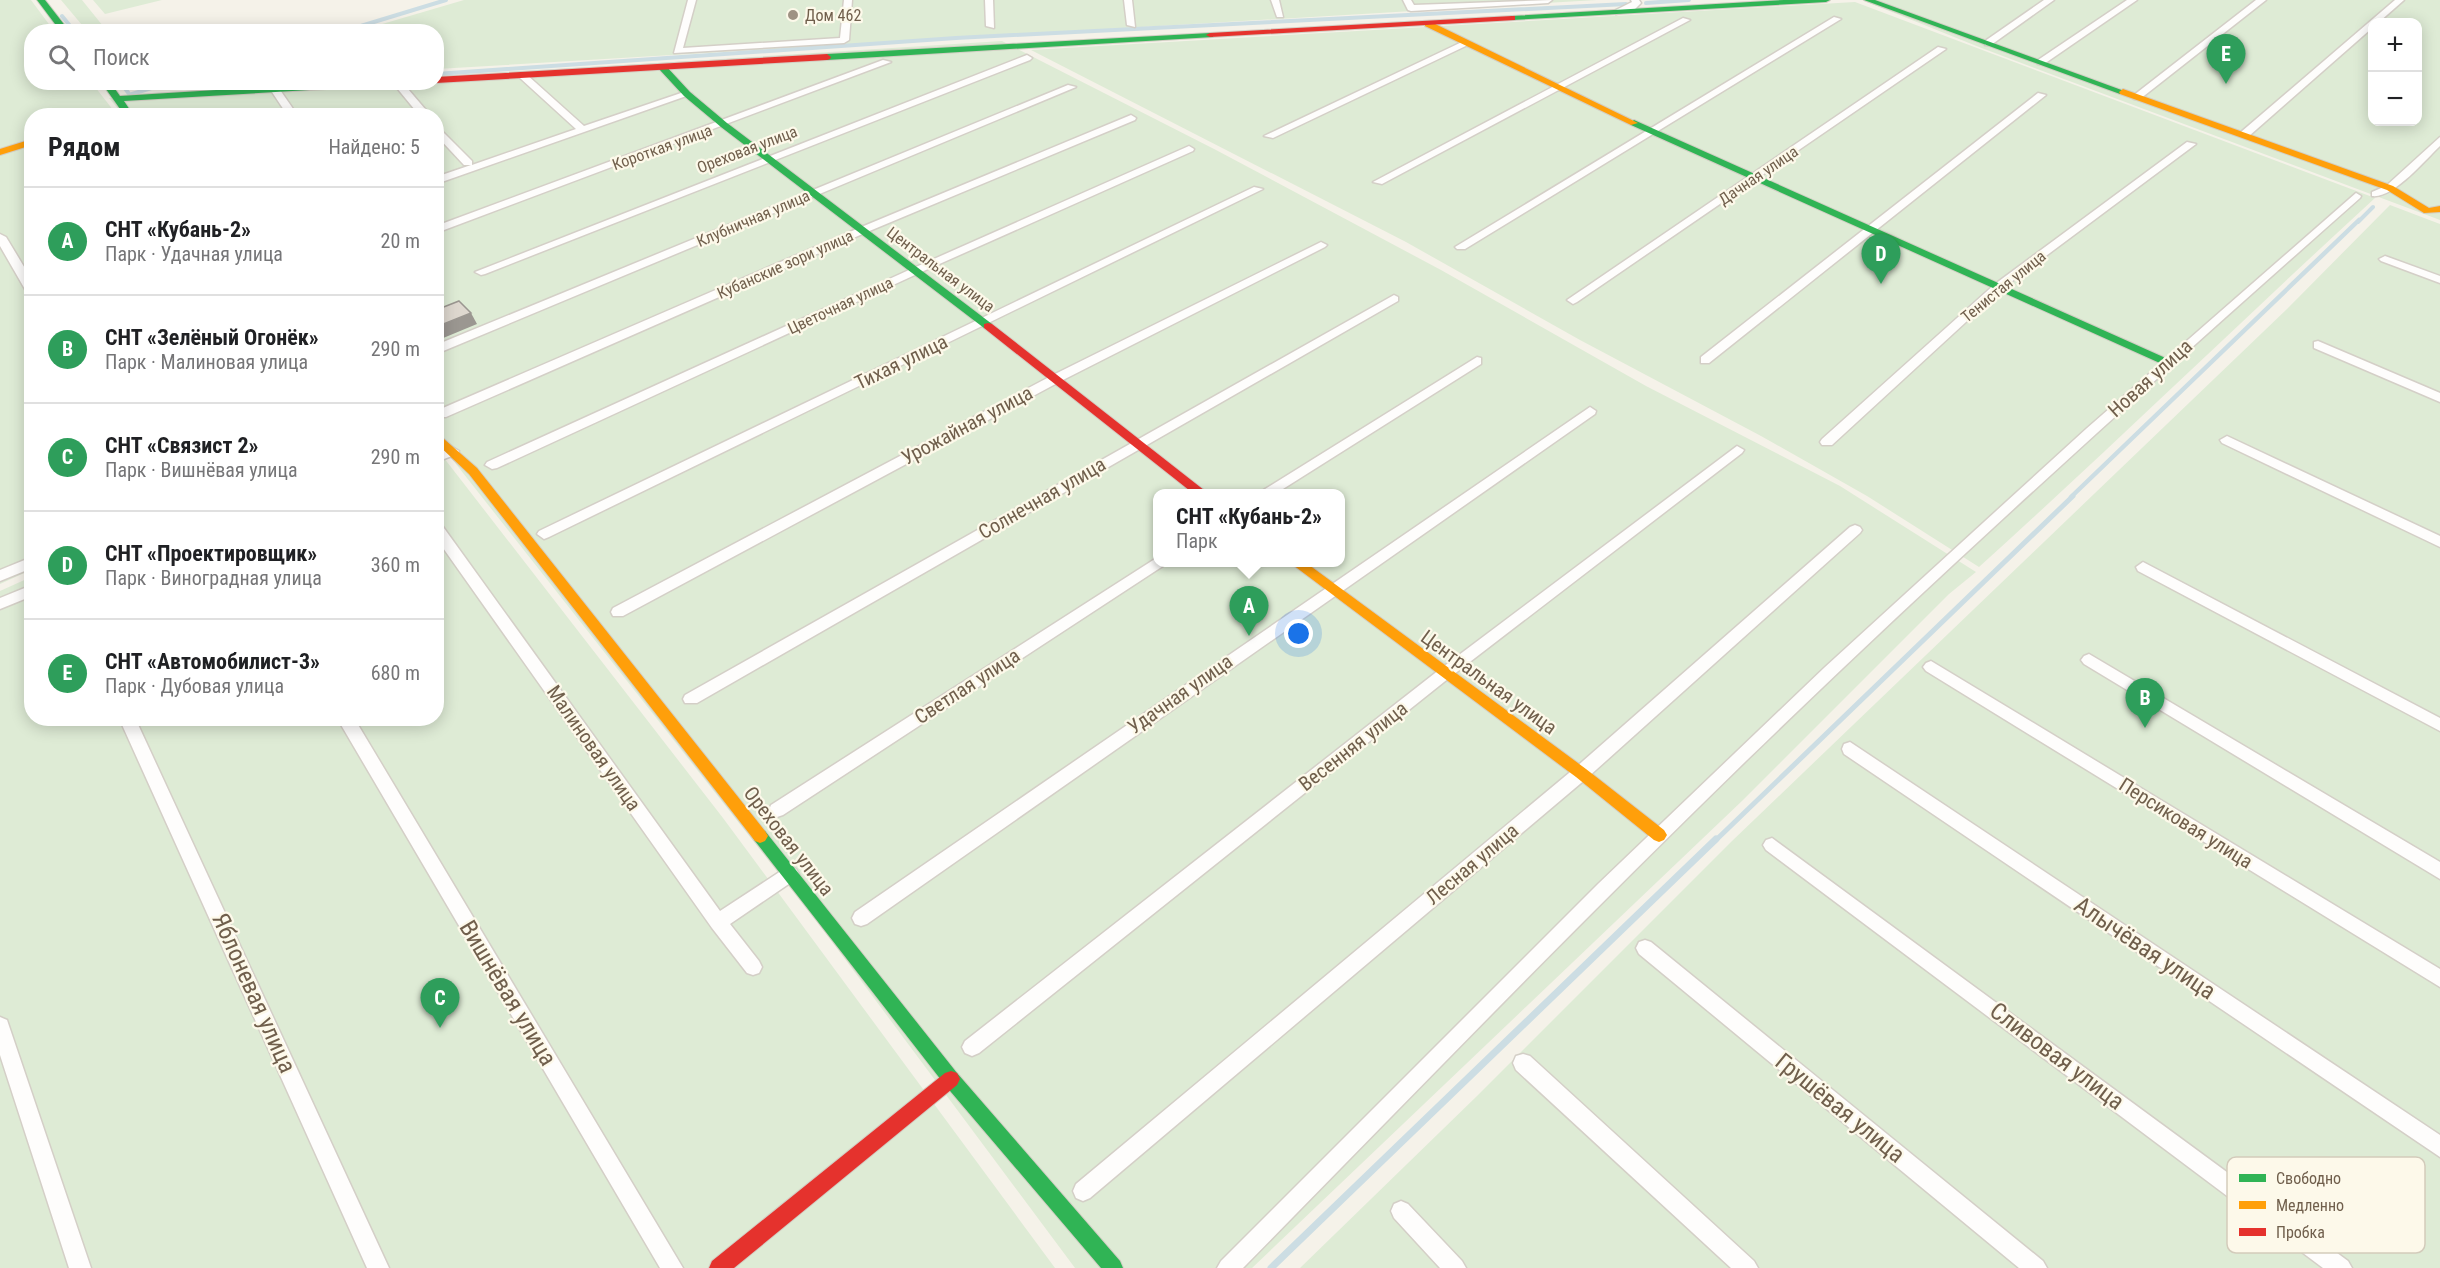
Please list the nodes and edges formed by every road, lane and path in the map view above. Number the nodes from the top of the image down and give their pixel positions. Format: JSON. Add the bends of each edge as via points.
{"nodes":[{"id":1,"x":41,"y":0,"type":"edge"},
{"id":2,"x":692,"y":0,"type":"edge"},
{"id":3,"x":848,"y":0,"type":"edge"},
{"id":4,"x":989,"y":0,"type":"edge"},
{"id":5,"x":1128,"y":0,"type":"edge"},
{"id":6,"x":1275,"y":0,"type":"edge"},
{"id":7,"x":1548,"y":0,"type":"edge"},
{"id":8,"x":1635,"y":0,"type":"edge"},
{"id":9,"x":1826,"y":0,"type":"edge"},
{"id":10,"x":1868,"y":0,"type":"edge"},
{"id":11,"x":2050,"y":0,"type":"edge"},
{"id":12,"x":2133,"y":0,"type":"edge"},
{"id":13,"x":2262,"y":0,"type":"edge"},
{"id":14,"x":2400,"y":0,"type":"edge"},
{"id":15,"x":1410,"y":4,"type":"edge"},
{"id":16,"x":1619,"y":12,"type":"junction"},
{"id":17,"x":1280,"y":15,"type":"dead end"},
{"id":18,"x":1837,"y":18,"type":"dead end"},
{"id":19,"x":2379,"y":18,"type":"edge"},
{"id":20,"x":1686,"y":20,"type":"dead end"},
{"id":21,"x":1425,"y":23,"type":"junction"},
{"id":22,"x":60,"y":24,"type":"edge"},
{"id":23,"x":1132,"y":25,"type":"dead end"},
{"id":24,"x":991,"y":26,"type":"dead end"},
{"id":25,"x":2368,"y":27,"type":"edge"},
{"id":26,"x":1467,"y":43,"type":"junction"},
{"id":27,"x":1988,"y":43,"type":"junction"},
{"id":28,"x":1941,"y":49,"type":"dead end"},
{"id":29,"x":799,"y":50,"type":"junction"},
{"id":30,"x":1027,"y":58,"type":"dead end"},
{"id":31,"x":886,"y":62,"type":"dead end"},
{"id":32,"x":2041,"y":62,"type":"junction"},
{"id":33,"x":662,"y":67,"type":"junction"},
{"id":34,"x":523,"y":76,"type":"junction"},
{"id":35,"x":444,"y":80,"type":"edge"},
{"id":36,"x":1559,"y":86,"type":"junction"},
{"id":37,"x":1071,"y":87,"type":"dead end"},
{"id":38,"x":111,"y":90,"type":"edge"},
{"id":39,"x":259,"y":90,"type":"edge"},
{"id":40,"x":276,"y":90,"type":"edge"},
{"id":41,"x":403,"y":90,"type":"edge"},
{"id":42,"x":687,"y":94,"type":"junction"},
{"id":43,"x":2041,"y":95,"type":"dead end"},
{"id":44,"x":2137,"y":97,"type":"junction"},
{"id":45,"x":118,"y":99,"type":"junction"},
{"id":46,"x":122,"y":108,"type":"edge"},
{"id":47,"x":288,"y":108,"type":"edge"},
{"id":48,"x":419,"y":108,"type":"edge"},
{"id":49,"x":1131,"y":118,"type":"dead end"},
{"id":50,"x":723,"y":125,"type":"junction"},
{"id":51,"x":579,"y":127,"type":"dead end"},
{"id":52,"x":1650,"y":130,"type":"junction"},
{"id":53,"x":2245,"y":134,"type":"junction"},
{"id":54,"x":1269,"y":136,"type":"dead end"},
{"id":55,"x":444,"y":137,"type":"edge"},
{"id":56,"x":2440,"y":140,"type":"edge"},
{"id":57,"x":24,"y":144,"type":"edge"},
{"id":58,"x":2191,"y":144,"type":"dead end"},
{"id":59,"x":1189,"y":149,"type":"dead end"},
{"id":60,"x":0,"y":152,"type":"edge"},
{"id":61,"x":770,"y":158,"type":"junction"},
{"id":62,"x":468,"y":163,"type":"dead end"},
{"id":63,"x":444,"y":178,"type":"edge"},
{"id":64,"x":1755,"y":178,"type":"junction"},
{"id":65,"x":1378,"y":182,"type":"dead end"},
{"id":66,"x":2390,"y":188,"type":"junction"},
{"id":67,"x":1258,"y":189,"type":"dead end"},
{"id":68,"x":813,"y":193,"type":"junction"},
{"id":69,"x":2376,"y":194,"type":"dead end"},
{"id":70,"x":2356,"y":196,"type":"dead end"},
{"id":71,"x":2440,"y":209,"type":"edge"},
{"id":72,"x":444,"y":227,"type":"edge"},
{"id":73,"x":1872,"y":228,"type":"junction"},
{"id":74,"x":863,"y":230,"type":"junction"},
{"id":75,"x":0,"y":237,"type":"edge"},
{"id":76,"x":1321,"y":245,"type":"dead end"},
{"id":77,"x":1461,"y":247,"type":"dead end"},
{"id":78,"x":2385,"y":259,"type":"dead end"},
{"id":79,"x":481,"y":272,"type":"dead end"},
{"id":80,"x":913,"y":272,"type":"junction"},
{"id":81,"x":24,"y":278,"type":"edge"},
{"id":82,"x":2440,"y":280,"type":"edge"},
{"id":83,"x":1999,"y":286,"type":"junction"},
{"id":84,"x":1395,"y":299,"type":"dead end"},
{"id":85,"x":1573,"y":300,"type":"dead end"},
{"id":86,"x":984,"y":322,"type":"junction"},
{"id":87,"x":2318,"y":345,"type":"dead end"},
{"id":88,"x":444,"y":347,"type":"edge"},
{"id":89,"x":1705,"y":360,"type":"dead end"},
{"id":90,"x":1477,"y":361,"type":"dead end"},
{"id":91,"x":2166,"y":362,"type":"junction"},
{"id":92,"x":1057,"y":378,"type":"junction"},
{"id":93,"x":2440,"y":398,"type":"edge"},
{"id":94,"x":1590,"y":411,"type":"dead end"},
{"id":95,"x":444,"y":413,"type":"edge"},
{"id":96,"x":2227,"y":440,"type":"dead end"},
{"id":97,"x":1827,"y":442,"type":"dead end"},
{"id":98,"x":444,"y":444,"type":"edge"},
{"id":99,"x":1136,"y":444,"type":"junction"},
{"id":100,"x":1737,"y":450,"type":"dead end"},
{"id":101,"x":452,"y":451,"type":"junction"},
{"id":102,"x":444,"y":454,"type":"edge"},
{"id":103,"x":492,"y":465,"type":"dead end"},
{"id":104,"x":1196,"y":489,"type":"edge"},
{"id":105,"x":1272,"y":489,"type":"edge"},
{"id":106,"x":1855,"y":530,"type":"dead end"},
{"id":107,"x":544,"y":534,"type":"dead end"},
{"id":108,"x":444,"y":538,"type":"edge"},
{"id":109,"x":2440,"y":542,"type":"edge"},
{"id":110,"x":1153,"y":565,"type":"edge"},
{"id":111,"x":24,"y":566,"type":"edge"},
{"id":112,"x":1301,"y":567,"type":"edge"},
{"id":113,"x":2143,"y":567,"type":"dead end"},
{"id":114,"x":0,"y":576,"type":"edge"},
{"id":115,"x":1330,"y":589,"type":"junction"},
{"id":116,"x":24,"y":594,"type":"edge"},
{"id":117,"x":0,"y":604,"type":"edge"},
{"id":118,"x":618,"y":612,"type":"dead end"},
{"id":119,"x":2089,"y":660,"type":"dead end"},
{"id":120,"x":1931,"y":667,"type":"dead end"},
{"id":121,"x":1444,"y":674,"type":"junction"},
{"id":122,"x":691,"y":699,"type":"dead end"},
{"id":123,"x":2440,"y":725,"type":"edge"},
{"id":124,"x":131,"y":726,"type":"edge"},
{"id":125,"x":350,"y":726,"type":"edge"},
{"id":126,"x":1850,"y":749,"type":"dead end"},
{"id":127,"x":1581,"y":773,"type":"junction"},
{"id":128,"x":777,"y":810,"type":"dead end"},
{"id":129,"x":1659,"y":835,"type":"junction"},
{"id":130,"x":1772,"y":845,"type":"dead end"},
{"id":131,"x":2440,"y":871,"type":"edge"},
{"id":132,"x":790,"y":874,"type":"junction"},
{"id":133,"x":861,"y":918,"type":"dead end"},
{"id":134,"x":717,"y":922,"type":"junction"},
{"id":135,"x":1644,"y":948,"type":"dead end"},
{"id":136,"x":753,"y":967,"type":"dead end"},
{"id":137,"x":2440,"y":979,"type":"edge"},
{"id":138,"x":0,"y":1026,"type":"edge"},
{"id":139,"x":972,"y":1047,"type":"dead end"},
{"id":140,"x":1523,"y":1063,"type":"dead end"},
{"id":141,"x":951,"y":1079,"type":"junction"},
{"id":142,"x":2440,"y":1147,"type":"edge"},
{"id":143,"x":2227,"y":1183,"type":"edge"},
{"id":144,"x":1083,"y":1191,"type":"dead end"},
{"id":145,"x":1401,"y":1211,"type":"dead end"},
{"id":146,"x":2321,"y":1253,"type":"edge"},
{"id":147,"x":1104,"y":1264,"type":"edge"},
{"id":148,"x":80,"y":1268,"type":"edge"},
{"id":149,"x":378,"y":1268,"type":"edge"},
{"id":150,"x":672,"y":1268,"type":"edge"},
{"id":151,"x":718,"y":1268,"type":"edge"},
{"id":152,"x":1228,"y":1268,"type":"edge"},
{"id":153,"x":1455,"y":1268,"type":"edge"},
{"id":154,"x":1747,"y":1268,"type":"edge"},
{"id":155,"x":2036,"y":1268,"type":"edge"},
{"id":156,"x":2341,"y":1268,"type":"edge"}],
"edges":[{"from":1,"to":22,"type":"street"},
{"from":2,"to":29,"type":"street","via":[[677,51]]},
{"from":3,"to":29,"type":"street","via":[[844,40]]},
{"from":4,"to":24,"type":"street"},
{"from":5,"to":23,"type":"street"},
{"from":6,"to":17,"type":"street"},
{"from":7,"to":15,"type":"street"},
{"from":8,"to":16,"type":"street","via":[[1637,3],[1631,8]]},
{"from":9,"to":16,"type":"street"},
{"from":10,"to":27,"type":"street"},
{"from":11,"to":27,"type":"street"},
{"from":12,"to":32,"type":"street"},
{"from":13,"to":44,"type":"street"},
{"from":14,"to":19,"type":"street"},
{"from":16,"to":21,"type":"street"},
{"from":18,"to":52,"type":"street"},
{"from":20,"to":36,"type":"street"},
{"from":21,"to":26,"type":"street"},
{"from":21,"to":29,"type":"street"},
{"from":25,"to":53,"type":"street"},
{"from":26,"to":36,"type":"street"},
{"from":26,"to":54,"type":"street"},
{"from":27,"to":32,"type":"street"},
{"from":28,"to":64,"type":"street","name":"Дачная улица"},
{"from":29,"to":33,"type":"street"},
{"from":30,"to":61,"type":"street","name":"Ореховая улица"},
{"from":31,"to":50,"type":"street","name":"Короткая улица"},
{"from":32,"to":44,"type":"street"},
{"from":33,"to":34,"type":"street"},
{"from":33,"to":42,"type":"street","name":"Центральная улица"},
{"from":34,"to":35,"type":"street"},
{"from":34,"to":51,"type":"street"},
{"from":36,"to":52,"type":"street"},
{"from":36,"to":65,"type":"street"},
{"from":37,"to":68,"type":"street","name":"Клубничная улица"},
{"from":38,"to":45,"type":"street"},
{"from":39,"to":45,"type":"street"},
{"from":40,"to":47,"type":"street"},
{"from":41,"to":48,"type":"street"},
{"from":42,"to":50,"type":"street","name":"Центральная улица"},
{"from":42,"to":63,"type":"street"},
{"from":43,"to":73,"type":"street"},
{"from":44,"to":53,"type":"street"},
{"from":45,"to":46,"type":"street"},
{"from":49,"to":74,"type":"street","name":"Кубанские зори улица"},
{"from":50,"to":61,"type":"street","name":"Центральная улица"},
{"from":50,"to":72,"type":"street","name":"Короткая улица"},
{"from":52,"to":64,"type":"street"},
{"from":52,"to":77,"type":"street"},
{"from":53,"to":66,"type":"street"},
{"from":55,"to":62,"type":"street"},
{"from":56,"to":66,"type":"street"},
{"from":57,"to":60,"type":"street"},
{"from":58,"to":83,"type":"street","name":"Тенистая улица"},
{"from":59,"to":80,"type":"street","name":"Цветочная улица"},
{"from":61,"to":68,"type":"street","name":"Центральная улица"},
{"from":61,"to":79,"type":"street","name":"Ореховая улица"},
{"from":64,"to":73,"type":"street"},
{"from":64,"to":85,"type":"street","name":"Дачная улица"},
{"from":66,"to":69,"type":"street"},
{"from":66,"to":71,"type":"street","via":[[2427,211]]},
{"from":67,"to":86,"type":"street","name":"Тихая улица"},
{"from":68,"to":74,"type":"street","name":"Центральная улица"},
{"from":68,"to":88,"type":"street","name":"Клубничная улица"},
{"from":70,"to":91,"type":"street","name":"Новая улица"},
{"from":73,"to":83,"type":"street"},
{"from":73,"to":89,"type":"street"},
{"from":74,"to":80,"type":"street","name":"Центральная улица"},
{"from":74,"to":95,"type":"street","name":"Кубанские зори улица"},
{"from":75,"to":81,"type":"street"},
{"from":76,"to":92,"type":"street","name":"Урожайная улица"},
{"from":78,"to":82,"type":"street"},
{"from":80,"to":86,"type":"street","name":"Центральная улица"},
{"from":80,"to":103,"type":"street","name":"Цветочная улица"},
{"from":83,"to":91,"type":"street"},
{"from":83,"to":97,"type":"street","name":"Тенистая улица"},
{"from":84,"to":99,"type":"street","name":"Солнечная улица"},
{"from":86,"to":92,"type":"street","name":"Центральная улица"},
{"from":86,"to":107,"type":"street","name":"Тихая улица"},
{"from":87,"to":93,"type":"street"},
{"from":90,"to":105,"type":"street"},
{"from":91,"to":129,"type":"street","name":"Новая улица"},
{"from":92,"to":99,"type":"street","name":"Центральная улица"},
{"from":92,"to":118,"type":"street","name":"Урожайная улица"},
{"from":94,"to":115,"type":"street","name":"Удачная улица"},
{"from":96,"to":109,"type":"street"},
{"from":98,"to":101,"type":"street","name":"Ореховая улица"},
{"from":99,"to":104,"type":"street","name":"Центральная улица"},
{"from":99,"to":122,"type":"street","name":"Солнечная улица"},
{"from":100,"to":121,"type":"street","name":"Весенняя улица"},
{"from":101,"to":102,"type":"street"},
{"from":101,"to":132,"type":"street","name":"Ореховая улица","via":[[473,471]]},
{"from":106,"to":127,"type":"street","name":"Лесная улица"},
{"from":108,"to":134,"type":"street","name":"Малиновая улица"},
{"from":110,"to":128,"type":"street","name":"Светлая улица"},
{"from":111,"to":114,"type":"street"},
{"from":112,"to":115,"type":"street","name":"Центральная улица"},
{"from":113,"to":123,"type":"street"},
{"from":115,"to":121,"type":"street","name":"Центральная улица"},
{"from":115,"to":133,"type":"street","name":"Удачная улица"},
{"from":116,"to":117,"type":"street"},
{"from":119,"to":131,"type":"street"},
{"from":120,"to":137,"type":"street","name":"Персиковая улица"},
{"from":121,"to":127,"type":"street","name":"Центральная улица"},
{"from":121,"to":139,"type":"street","name":"Весенняя улица"},
{"from":124,"to":149,"type":"street","name":"Яблоневая улица"},
{"from":125,"to":150,"type":"street","name":"Вишнёвая улица"},
{"from":126,"to":142,"type":"street","name":"Алычёвая улица"},
{"from":127,"to":129,"type":"street","name":"Центральная улица"},
{"from":127,"to":144,"type":"street","name":"Лесная улица"},
{"from":129,"to":152,"type":"street","name":"Новая улица"},
{"from":130,"to":143,"type":"street","name":"Сливовая улица"},
{"from":132,"to":134,"type":"street"},
{"from":132,"to":141,"type":"street","name":"Ореховая улица"},
{"from":134,"to":136,"type":"street","name":"Малиновая улица"},
{"from":135,"to":155,"type":"street","name":"Грушёвая улица"},
{"from":138,"to":148,"type":"street"},
{"from":140,"to":154,"type":"street"},
{"from":141,"to":147,"type":"street","name":"Ореховая улица"},
{"from":141,"to":151,"type":"street"},
{"from":145,"to":153,"type":"street"},
{"from":146,"to":156,"type":"street","name":"Сливовая улица"}]}
